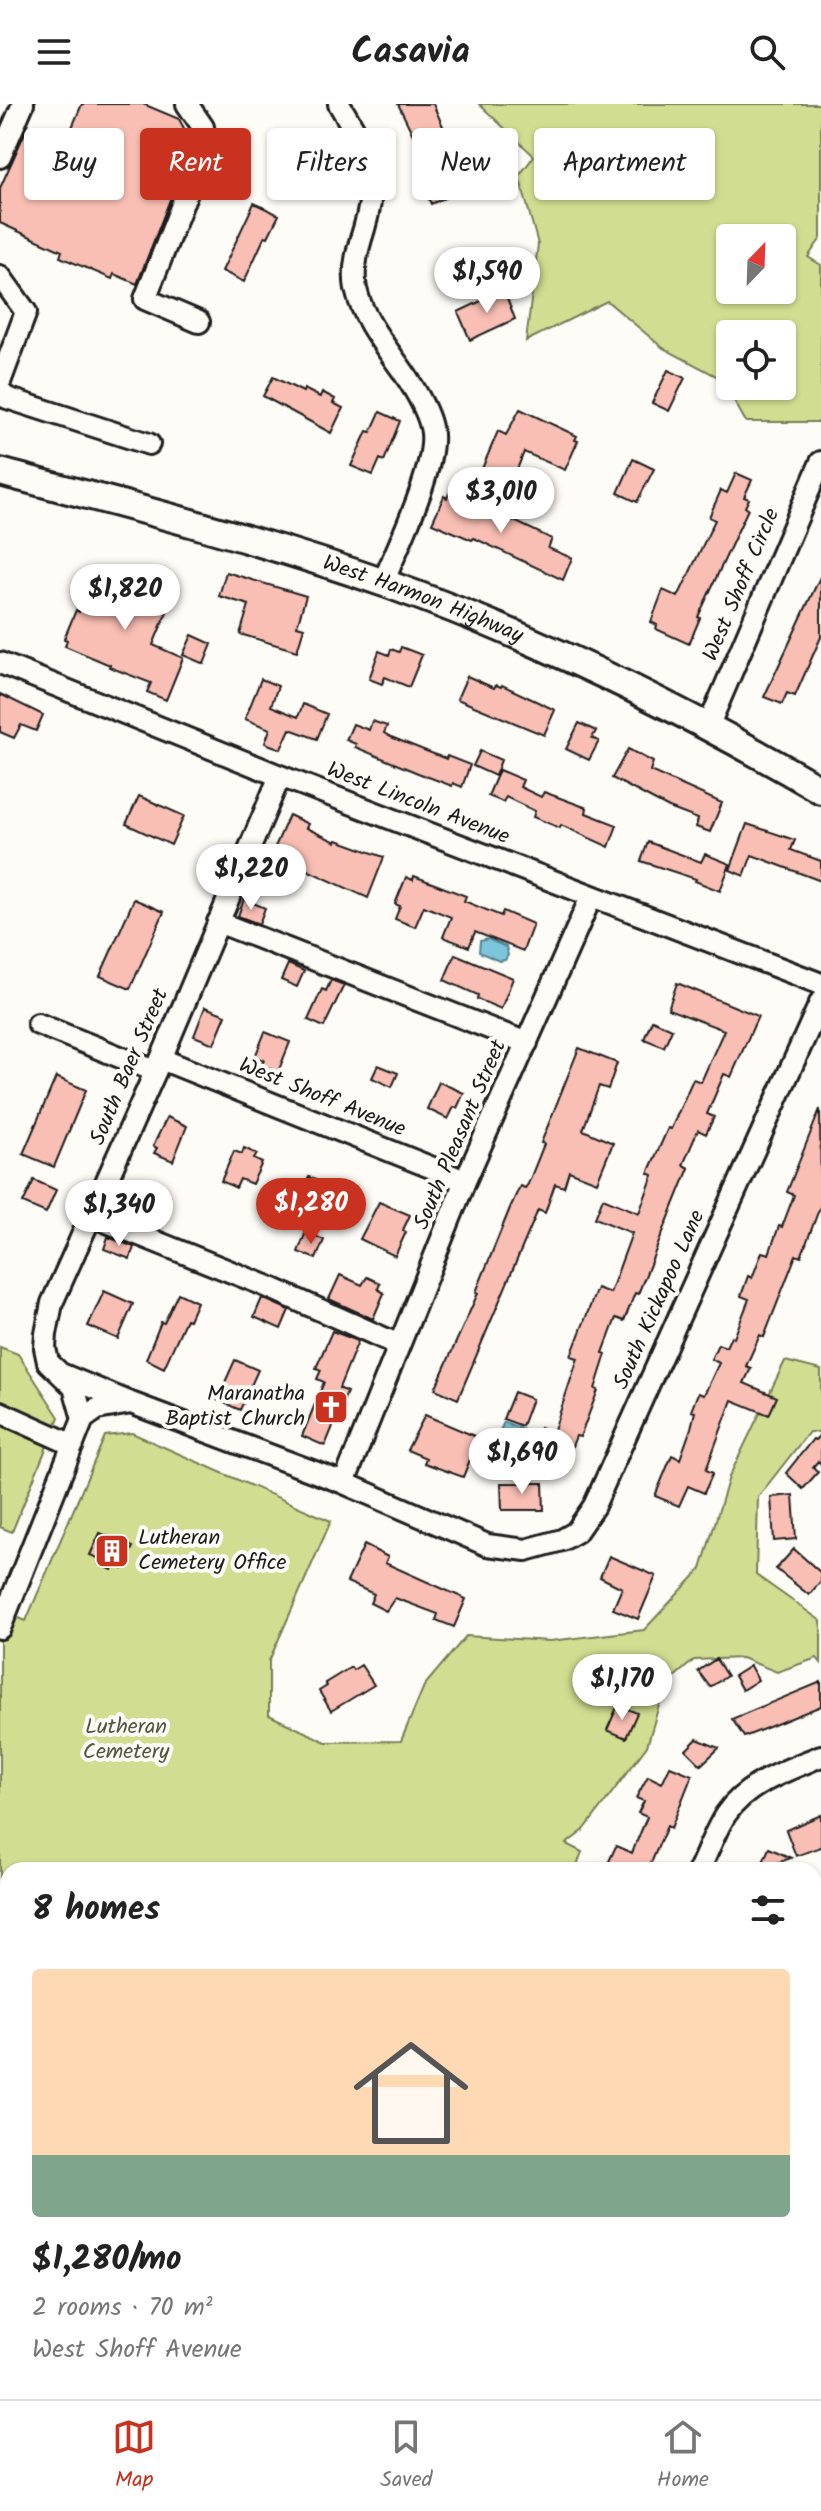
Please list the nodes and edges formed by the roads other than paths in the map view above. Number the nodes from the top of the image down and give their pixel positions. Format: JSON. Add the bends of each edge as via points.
{"nodes":[{"id":1,"x":23,"y":104,"type":"edge"},
{"id":2,"x":187,"y":104,"type":"edge"},
{"id":3,"x":339,"y":104,"type":"edge"},
{"id":4,"x":0,"y":157,"type":"edge"},
{"id":5,"x":0,"y":276,"type":"edge"},
{"id":6,"x":199,"y":322,"type":"dead end"},
{"id":7,"x":0,"y":382,"type":"edge"},
{"id":8,"x":0,"y":392,"type":"edge"},
{"id":9,"x":149,"y":444,"type":"dead end"},
{"id":10,"x":821,"y":462,"type":"edge"},
{"id":11,"x":0,"y":472,"type":"edge"},
{"id":12,"x":383,"y":583,"type":"junction"},
{"id":13,"x":0,"y":663,"type":"edge"},
{"id":14,"x":708,"y":727,"type":"junction"},
{"id":15,"x":280,"y":776,"type":"junction"},
{"id":16,"x":821,"y":790,"type":"edge"},
{"id":17,"x":591,"y":897,"type":"junction"},
{"id":18,"x":218,"y":922,"type":"junction"},
{"id":19,"x":821,"y":984,"type":"edge"},
{"id":20,"x":821,"y":1001,"type":"edge"},
{"id":21,"x":38,"y":1024,"type":"dead end"},
{"id":22,"x":527,"y":1043,"type":"junction"},
{"id":23,"x":158,"y":1065,"type":"junction"},
{"id":24,"x":465,"y":1181,"type":"junction"},
{"id":25,"x":92,"y":1216,"type":"junction"},
{"id":26,"x":399,"y":1345,"type":"junction"},
{"id":27,"x":61,"y":1374,"type":"junction"},
{"id":28,"x":131,"y":1403,"type":"junction"},
{"id":29,"x":5,"y":1418,"type":"edge"},
{"id":30,"x":83,"y":1419,"type":"junction"},
{"id":31,"x":73,"y":1445,"type":"junction"},
{"id":32,"x":344,"y":1483,"type":"junction"},
{"id":33,"x":5,"y":1600,"type":"edge"},
{"id":34,"x":0,"y":1628,"type":"edge"},
{"id":35,"x":821,"y":1756,"type":"edge"},
{"id":36,"x":703,"y":1862,"type":"edge"}],
"edges":[{"from":1,"to":4,"type":"street"},
{"from":2,"to":6,"type":"street","via":[[203,127],[206,144],[145,299]]},
{"from":3,"to":12,"type":"street","via":[[365,148],[372,173],[371,204],[355,259],[356,288],[367,319],[411,384],[431,427],[433,454]]},
{"from":5,"to":7,"type":"street","via":[[26,312]]},
{"from":8,"to":9,"type":"street"},
{"from":10,"to":14,"type":"street","name":"West Shoff Circle"},
{"from":11,"to":12,"type":"main road","name":"West Harmon Highway"},
{"from":12,"to":14,"type":"main road","name":"West Harmon Highway","via":[[545,647]]},
{"from":13,"to":15,"type":"street","name":"West Lincoln Avenue"},
{"from":14,"to":16,"type":"main road","name":"West Harmon Highway"},
{"from":15,"to":17,"type":"street","name":"West Lincoln Avenue"},
{"from":15,"to":18,"type":"street","name":"South Baer Street"},
{"from":17,"to":19,"type":"street","name":"West Lincoln Avenue"},
{"from":17,"to":22,"type":"street","name":"South Pleasant Street"},
{"from":18,"to":22,"type":"street"},
{"from":18,"to":23,"type":"street","name":"South Baer Street"},
{"from":20,"to":32,"type":"street","name":"South Kickapoo Lane","via":[[576,1532],[526,1550],[487,1545]]},
{"from":21,"to":23,"type":"street","name":"West Shoff Avenue"},
{"from":22,"to":24,"type":"street","name":"South Pleasant Street"},
{"from":23,"to":24,"type":"street","name":"West Shoff Avenue"},
{"from":23,"to":25,"type":"street","name":"South Baer Street"},
{"from":24,"to":26,"type":"street","name":"South Pleasant Street"},
{"from":25,"to":26,"type":"street"},
{"from":25,"to":27,"type":"street","name":"South Baer Street","via":[[49,1317],[45,1348],[48,1362]]},
{"from":26,"to":32,"type":"street","name":"South Pleasant Street"},
{"from":27,"to":28,"type":"street","name":"South Kickapoo Lane"},
{"from":27,"to":30,"type":"street","via":[[74,1387]]},
{"from":28,"to":30,"type":"street","via":[[97,1409]]},
{"from":28,"to":32,"type":"street","name":"South Kickapoo Lane"},
{"from":29,"to":31,"type":"street"},
{"from":30,"to":31,"type":"street"},
{"from":31,"to":33,"type":"street"},
{"from":33,"to":34,"type":"street"},
{"from":35,"to":36,"type":"street","via":[[739,1799]]}]}
